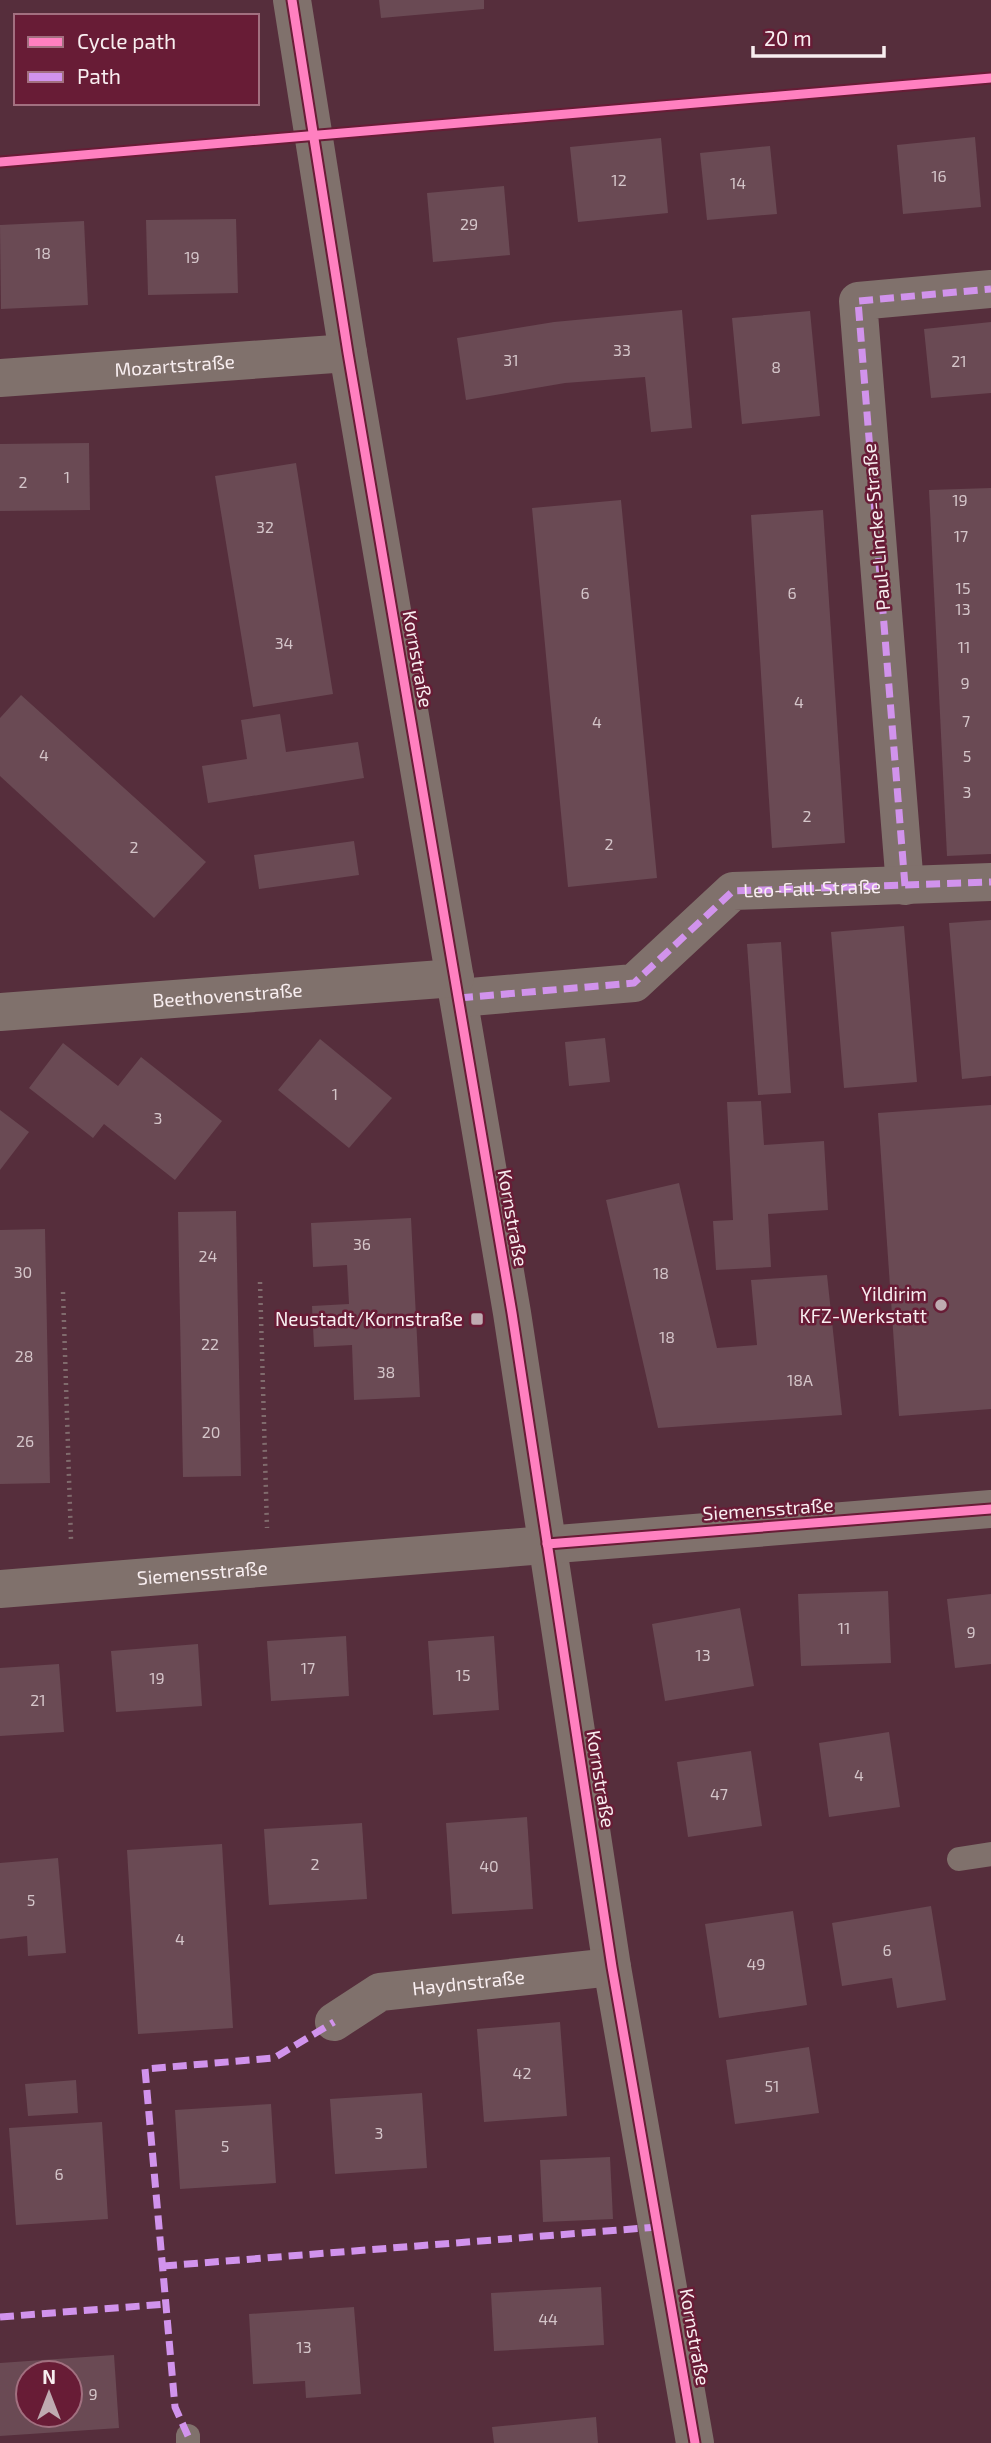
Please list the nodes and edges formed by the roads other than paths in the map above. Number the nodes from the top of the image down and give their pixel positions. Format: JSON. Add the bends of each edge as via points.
{"nodes":[{"id":1,"x":292,"y":0,"type":"edge"},
{"id":2,"x":991,"y":289,"type":"edge"},
{"id":3,"x":348,"y":353,"type":"junction"},
{"id":4,"x":0,"y":378,"type":"edge"},
{"id":5,"x":991,"y":882,"type":"edge"},
{"id":6,"x":905,"y":886,"type":"junction"},
{"id":7,"x":457,"y":988,"type":"junction"},
{"id":8,"x":0,"y":1012,"type":"edge"},
{"id":9,"x":991,"y":1509,"type":"edge"},
{"id":10,"x":547,"y":1544,"type":"junction"},
{"id":11,"x":0,"y":1589,"type":"edge"},
{"id":12,"x":991,"y":1854,"type":"edge"},
{"id":13,"x":959,"y":1859,"type":"dead end"},
{"id":14,"x":612,"y":1967,"type":"junction"},
{"id":15,"x":334,"y":2022,"type":"dead end"},
{"id":16,"x":695,"y":2443,"type":"edge"}],
"edges":[{"from":1,"to":3,"type":"street","name":"Kornstraße"},
{"from":2,"to":6,"type":"street","name":"Paul-Lincke-Straße","via":[[858,301]]},
{"from":3,"to":4,"type":"street","name":"Mozartstraße"},
{"from":3,"to":7,"type":"street","name":"Kornstraße"},
{"from":5,"to":6,"type":"street","name":"Leo-Fall-Straße"},
{"from":6,"to":7,"type":"street","name":"Leo-Fall-Straße","via":[[733,891],[634,982]]},
{"from":7,"to":8,"type":"street","name":"Beethovenstraße"},
{"from":7,"to":10,"type":"street","name":"Kornstraße"},
{"from":9,"to":10,"type":"street","name":"Siemensstraße"},
{"from":10,"to":11,"type":"street","name":"Siemensstraße"},
{"from":10,"to":14,"type":"street","name":"Kornstraße"},
{"from":12,"to":13,"type":"lane"},
{"from":14,"to":15,"type":"street","name":"Haydnstraße","via":[[380,1992]]},
{"from":14,"to":16,"type":"street","name":"Kornstraße"}]}
